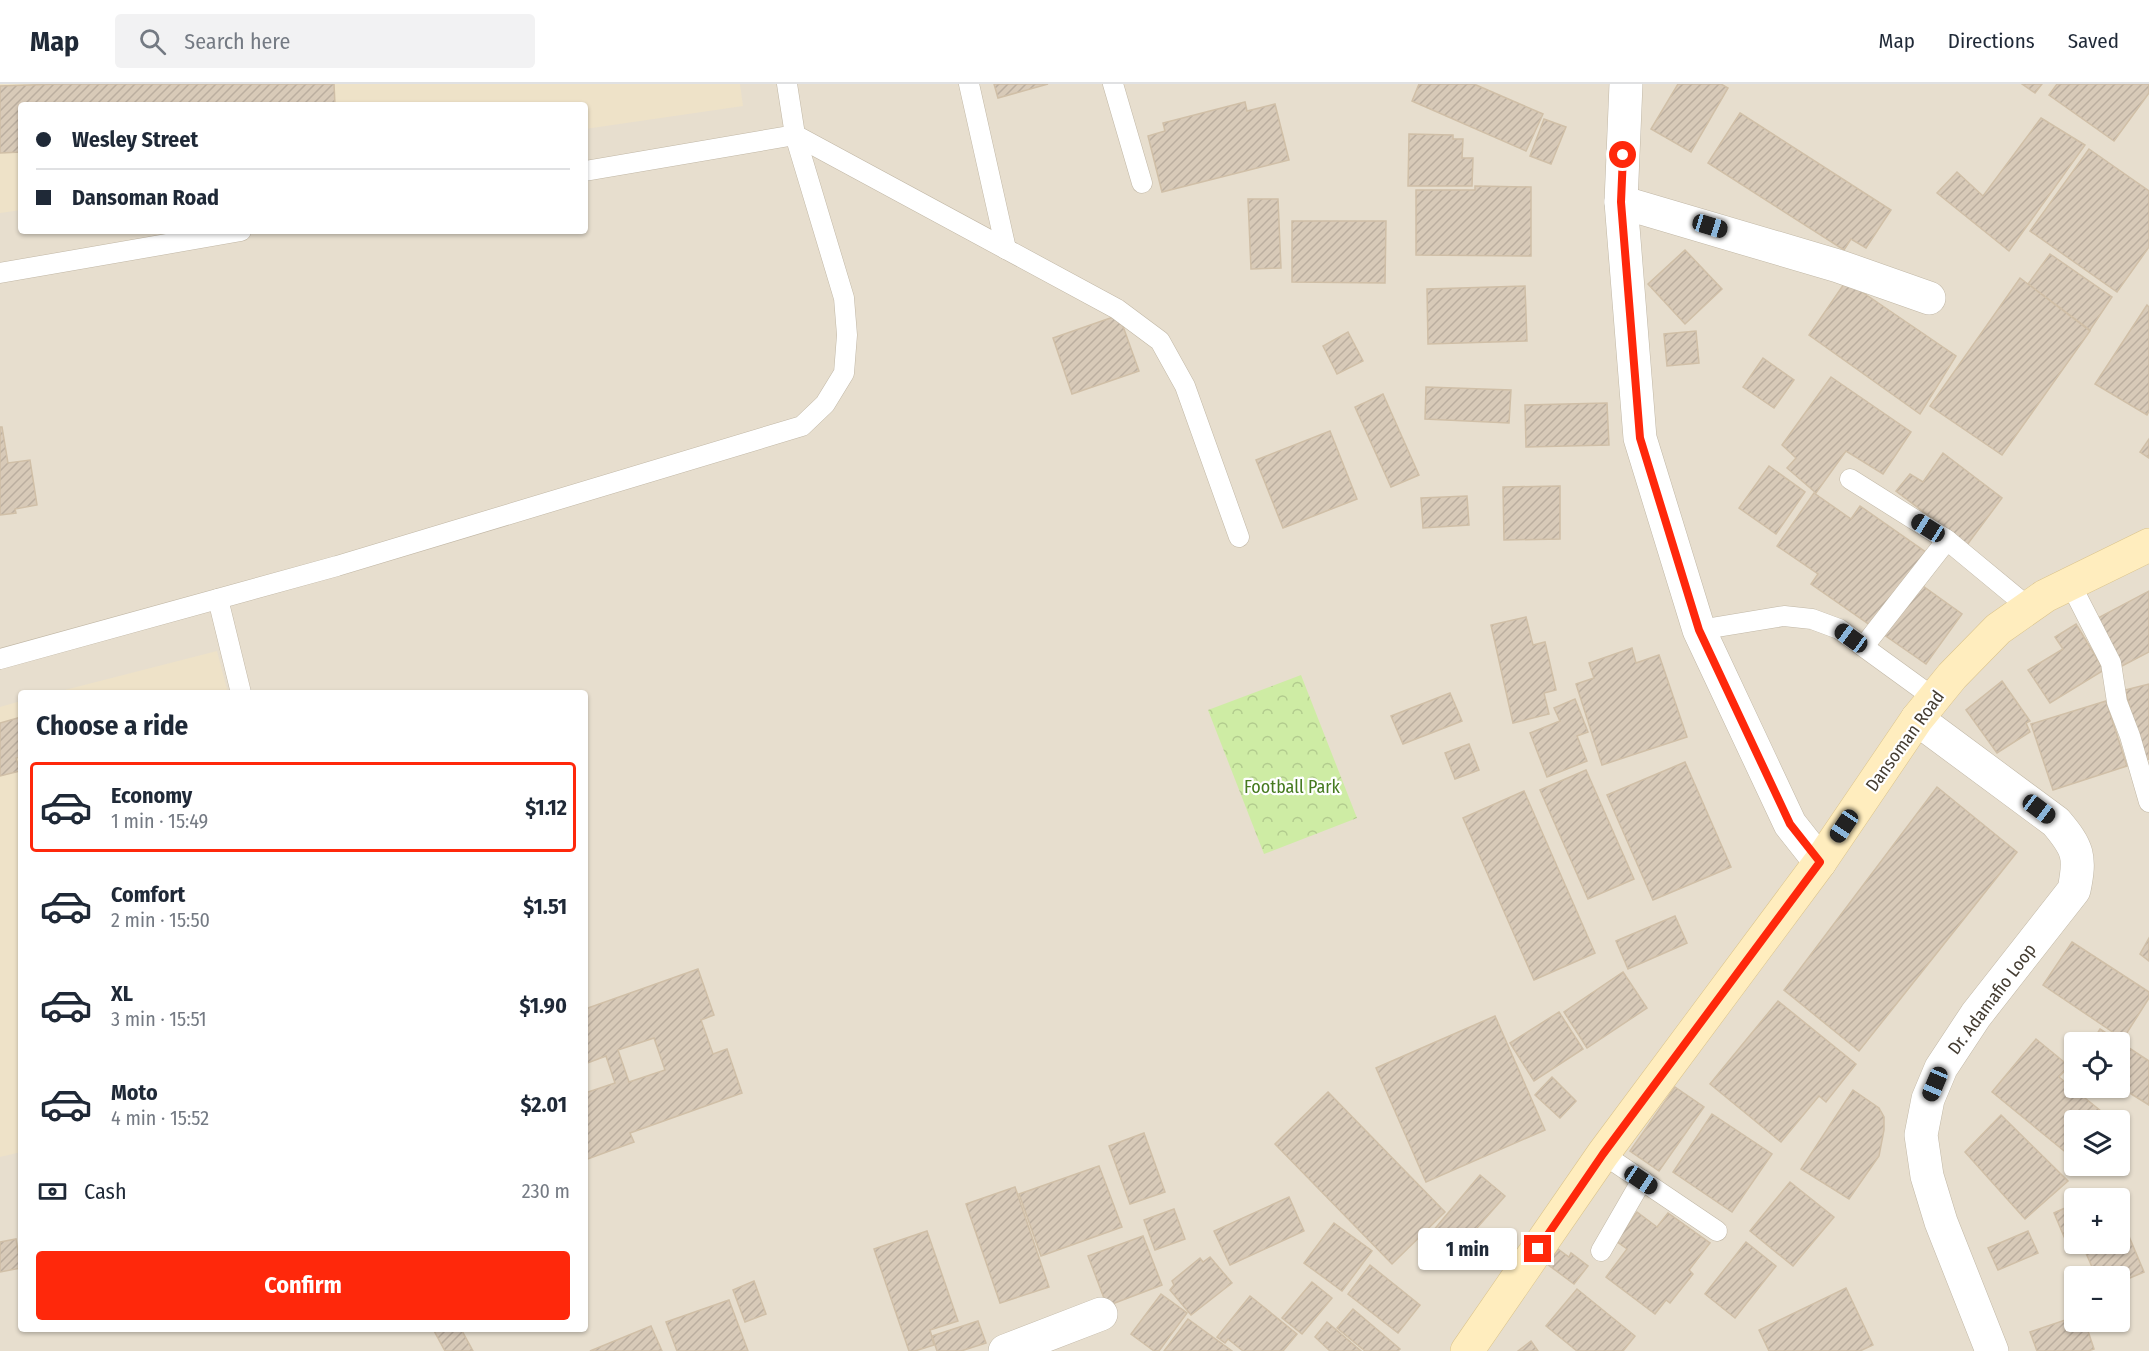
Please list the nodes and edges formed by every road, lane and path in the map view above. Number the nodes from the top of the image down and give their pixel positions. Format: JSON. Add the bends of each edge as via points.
{"nodes":[{"id":1,"x":787,"y":84,"type":"edge"},
{"id":2,"x":969,"y":84,"type":"edge"},
{"id":3,"x":1113,"y":84,"type":"edge"},
{"id":4,"x":1626,"y":84,"type":"edge"},
{"id":5,"x":795,"y":135,"type":"junction"},
{"id":6,"x":588,"y":170,"type":"edge"},
{"id":7,"x":1142,"y":183,"type":"dead end"},
{"id":8,"x":1621,"y":202,"type":"junction"},
{"id":9,"x":224,"y":234,"type":"edge"},
{"id":10,"x":1006,"y":249,"type":"junction"},
{"id":11,"x":0,"y":273,"type":"edge"},
{"id":12,"x":1929,"y":298,"type":"dead end"},
{"id":13,"x":1850,"y":479,"type":"dead end"},
{"id":14,"x":1239,"y":537,"type":"dead end"},
{"id":15,"x":1947,"y":540,"type":"junction"},
{"id":16,"x":2149,"y":545,"type":"edge"},
{"id":17,"x":2070,"y":583,"type":"junction"},
{"id":18,"x":218,"y":599,"type":"junction"},
{"id":19,"x":2028,"y":607,"type":"junction"},
{"id":20,"x":1699,"y":630,"type":"junction"},
{"id":21,"x":1864,"y":646,"type":"junction"},
{"id":22,"x":0,"y":659,"type":"edge"},
{"id":23,"x":240,"y":690,"type":"edge"},
{"id":24,"x":1926,"y":708,"type":"junction"},
{"id":25,"x":2149,"y":802,"type":"edge"},
{"id":26,"x":1820,"y":862,"type":"junction"},
{"id":27,"x":1603,"y":1154,"type":"junction"},
{"id":28,"x":1641,"y":1180,"type":"junction"},
{"id":29,"x":1717,"y":1231,"type":"dead end"},
{"id":30,"x":1601,"y":1251,"type":"dead end"},
{"id":31,"x":1101,"y":1314,"type":"dead end"},
{"id":32,"x":1005,"y":1351,"type":"edge"},
{"id":33,"x":1467,"y":1351,"type":"edge"},
{"id":34,"x":1992,"y":1351,"type":"edge"}],
"edges":[{"from":1,"to":5,"type":"lane"},
{"from":2,"to":10,"type":"lane"},
{"from":3,"to":7,"type":"lane"},
{"from":4,"to":8,"type":"street"},
{"from":5,"to":6,"type":"lane"},
{"from":5,"to":10,"type":"lane"},
{"from":5,"to":18,"type":"lane","via":[[844,298],[847,335],[844,373],[825,405],[802,426]]},
{"from":8,"to":12,"type":"street","via":[[1838,266]]},
{"from":8,"to":20,"type":"street","via":[[1640,438]]},
{"from":9,"to":11,"type":"lane"},
{"from":10,"to":14,"type":"lane","via":[[1117,309],[1160,341],[1185,386]]},
{"from":13,"to":15,"type":"lane"},
{"from":15,"to":19,"type":"lane"},
{"from":15,"to":21,"type":"lane"},
{"from":16,"to":17,"type":"main road","name":"Dansoman Road"},
{"from":17,"to":19,"type":"main road","name":"Dansoman Road"},
{"from":17,"to":25,"type":"lane","via":[[2111,663],[2117,702]]},
{"from":18,"to":22,"type":"lane"},
{"from":18,"to":23,"type":"lane"},
{"from":19,"to":24,"type":"main road","name":"Dansoman Road","via":[[1998,629]]},
{"from":20,"to":21,"type":"lane","via":[[1784,616],[1812,619],[1839,629]]},
{"from":20,"to":26,"type":"street","via":[[1790,824]]},
{"from":21,"to":24,"type":"lane"},
{"from":24,"to":26,"type":"main road","name":"Dansoman Road"},
{"from":24,"to":34,"type":"street","name":"Dr. Adamafio Loop","via":[[2056,822],[2073,843],[2079,869],[2074,890],[1976,1015],[1941,1068],[1928,1099],[1922,1135],[1927,1176]]},
{"from":26,"to":27,"type":"main road","name":"Dansoman Road"},
{"from":27,"to":28,"type":"lane"},
{"from":27,"to":33,"type":"main road","name":"Dansoman Road"},
{"from":28,"to":29,"type":"lane"},
{"from":28,"to":30,"type":"lane"},
{"from":31,"to":32,"type":"street"}]}
